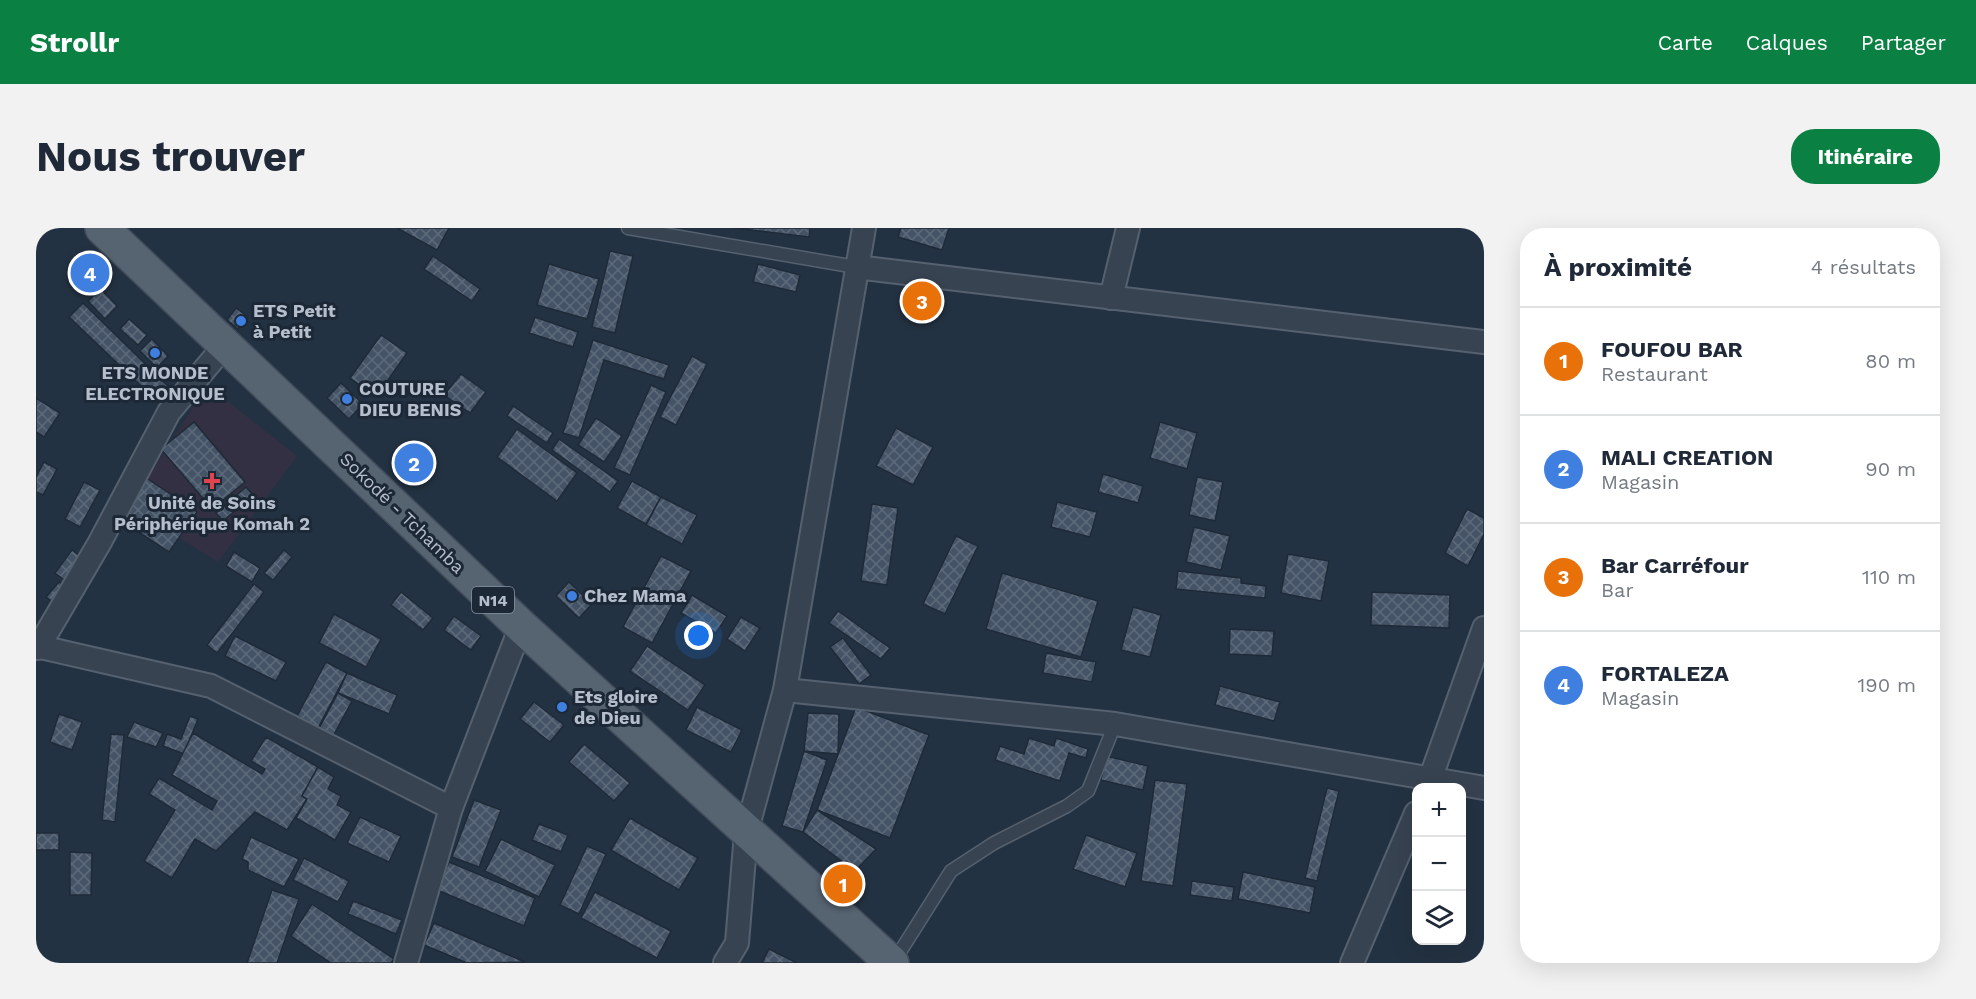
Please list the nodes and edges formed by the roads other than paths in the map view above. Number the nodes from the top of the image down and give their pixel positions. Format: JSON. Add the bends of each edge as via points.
{"nodes":[{"id":1,"x":102,"y":228,"type":"edge"},
{"id":2,"x":628,"y":228,"type":"edge"},
{"id":3,"x":864,"y":228,"type":"edge"},
{"id":4,"x":1128,"y":228,"type":"edge"},
{"id":5,"x":856,"y":267,"type":"junction"},
{"id":6,"x":1111,"y":298,"type":"junction"},
{"id":7,"x":1484,"y":342,"type":"edge"},
{"id":8,"x":225,"y":345,"type":"junction"},
{"id":9,"x":521,"y":626,"type":"junction"},
{"id":10,"x":1484,"y":628,"type":"edge"},
{"id":11,"x":37,"y":647,"type":"edge"},
{"id":12,"x":785,"y":690,"type":"junction"},
{"id":13,"x":1115,"y":724,"type":"junction"},
{"id":14,"x":1429,"y":783,"type":"edge"},
{"id":15,"x":1466,"y":786,"type":"edge"},
{"id":16,"x":1484,"y":788,"type":"edge"},
{"id":17,"x":451,"y":808,"type":"junction"},
{"id":18,"x":1412,"y":822,"type":"edge"},
{"id":19,"x":746,"y":833,"type":"junction"},
{"id":20,"x":406,"y":963,"type":"edge"},
{"id":21,"x":725,"y":963,"type":"edge"},
{"id":22,"x":892,"y":963,"type":"edge"},
{"id":23,"x":1352,"y":963,"type":"edge"}],
"edges":[{"from":1,"to":8,"type":"main road","name":"Sokodé - Tchamba","number":"N14"},
{"from":2,"to":5,"type":"lane"},
{"from":3,"to":5,"type":"street"},
{"from":4,"to":6,"type":"street"},
{"from":5,"to":6,"type":"street"},
{"from":5,"to":12,"type":"street"},
{"from":6,"to":7,"type":"street"},
{"from":8,"to":9,"type":"main road","name":"Sokodé - Tchamba","number":"N14"},
{"from":8,"to":11,"type":"street","via":[[169,412],[100,542]]},
{"from":9,"to":17,"type":"street"},
{"from":9,"to":19,"type":"main road","name":"Sokodé - Tchamba","number":"N14"},
{"from":10,"to":14,"type":"street"},
{"from":11,"to":17,"type":"street","via":[[211,686]]},
{"from":12,"to":13,"type":"street"},
{"from":12,"to":19,"type":"street"},
{"from":13,"to":14,"type":"street"},
{"from":13,"to":22,"type":"lane","via":[[1088,791],[951,871]]},
{"from":15,"to":16,"type":"street"},
{"from":17,"to":20,"type":"street"},
{"from":18,"to":23,"type":"street"},
{"from":19,"to":21,"type":"street","via":[[737,943]]},
{"from":19,"to":22,"type":"main road","name":"Sokodé - Tchamba","number":"N14"}]}
